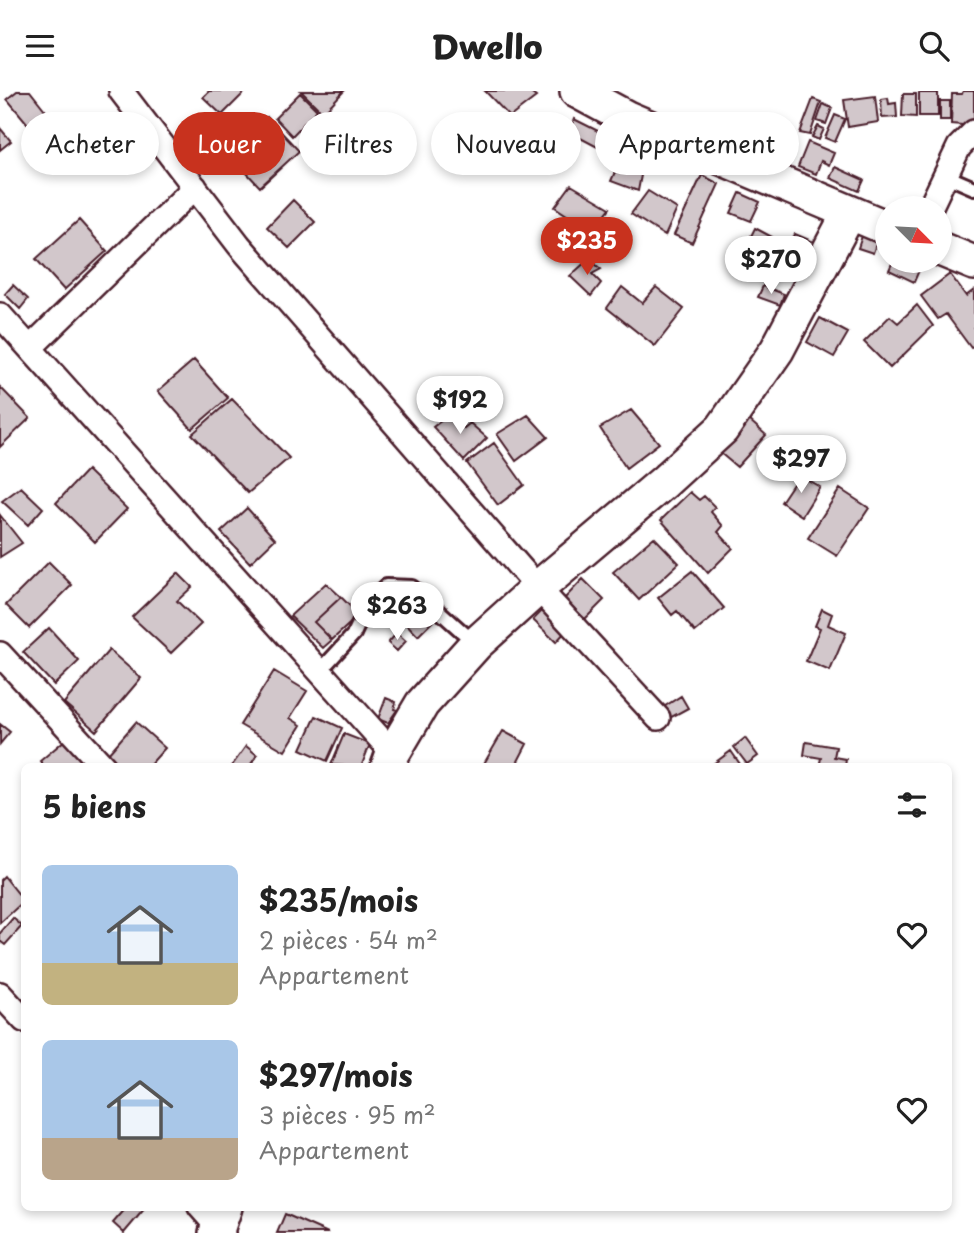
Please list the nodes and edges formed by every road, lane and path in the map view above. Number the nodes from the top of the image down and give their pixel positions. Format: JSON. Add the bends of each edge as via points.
{"nodes":[{"id":1,"x":121,"y":91,"type":"edge"},
{"id":2,"x":577,"y":91,"type":"edge"},
{"id":3,"x":974,"y":132,"type":"edge"},
{"id":4,"x":944,"y":175,"type":"junction"},
{"id":5,"x":195,"y":187,"type":"junction"},
{"id":6,"x":974,"y":188,"type":"edge"},
{"id":7,"x":935,"y":196,"type":"edge"},
{"id":8,"x":849,"y":213,"type":"junction"},
{"id":9,"x":875,"y":223,"type":"edge"},
{"id":10,"x":952,"y":254,"type":"edge"},
{"id":11,"x":974,"y":263,"type":"edge"},
{"id":12,"x":0,"y":315,"type":"edge"},
{"id":13,"x":30,"y":348,"type":"junction"},
{"id":14,"x":538,"y":589,"type":"junction"},
{"id":15,"x":476,"y":644,"type":"junction"},
{"id":16,"x":0,"y":654,"type":"edge"},
{"id":17,"x":318,"y":672,"type":"junction"},
{"id":18,"x":658,"y":718,"type":"dead end"},
{"id":19,"x":396,"y":762,"type":"edge"},
{"id":20,"x":100,"y":763,"type":"edge"},
{"id":21,"x":0,"y":994,"type":"edge"},
{"id":22,"x":21,"y":1017,"type":"edge"}],
"edges":[{"from":1,"to":5,"type":"street"},
{"from":2,"to":8,"type":"street","via":[[626,118]]},
{"from":3,"to":4,"type":"street"},
{"from":4,"to":6,"type":"lane"},
{"from":4,"to":7,"type":"street"},
{"from":5,"to":13,"type":"street"},
{"from":5,"to":14,"type":"street","via":[[239,245]]},
{"from":8,"to":9,"type":"street"},
{"from":8,"to":14,"type":"street","via":[[777,350],[722,429]]},
{"from":10,"to":11,"type":"street"},
{"from":12,"to":13,"type":"street"},
{"from":13,"to":17,"type":"street"},
{"from":14,"to":15,"type":"street"},
{"from":14,"to":18,"type":"street"},
{"from":15,"to":17,"type":"lane","via":[[412,587],[386,586],[368,604],[354,634]]},
{"from":15,"to":19,"type":"street","via":[[422,704]]},
{"from":16,"to":20,"type":"street"},
{"from":17,"to":19,"type":"street"},
{"from":21,"to":22,"type":"street"}]}
